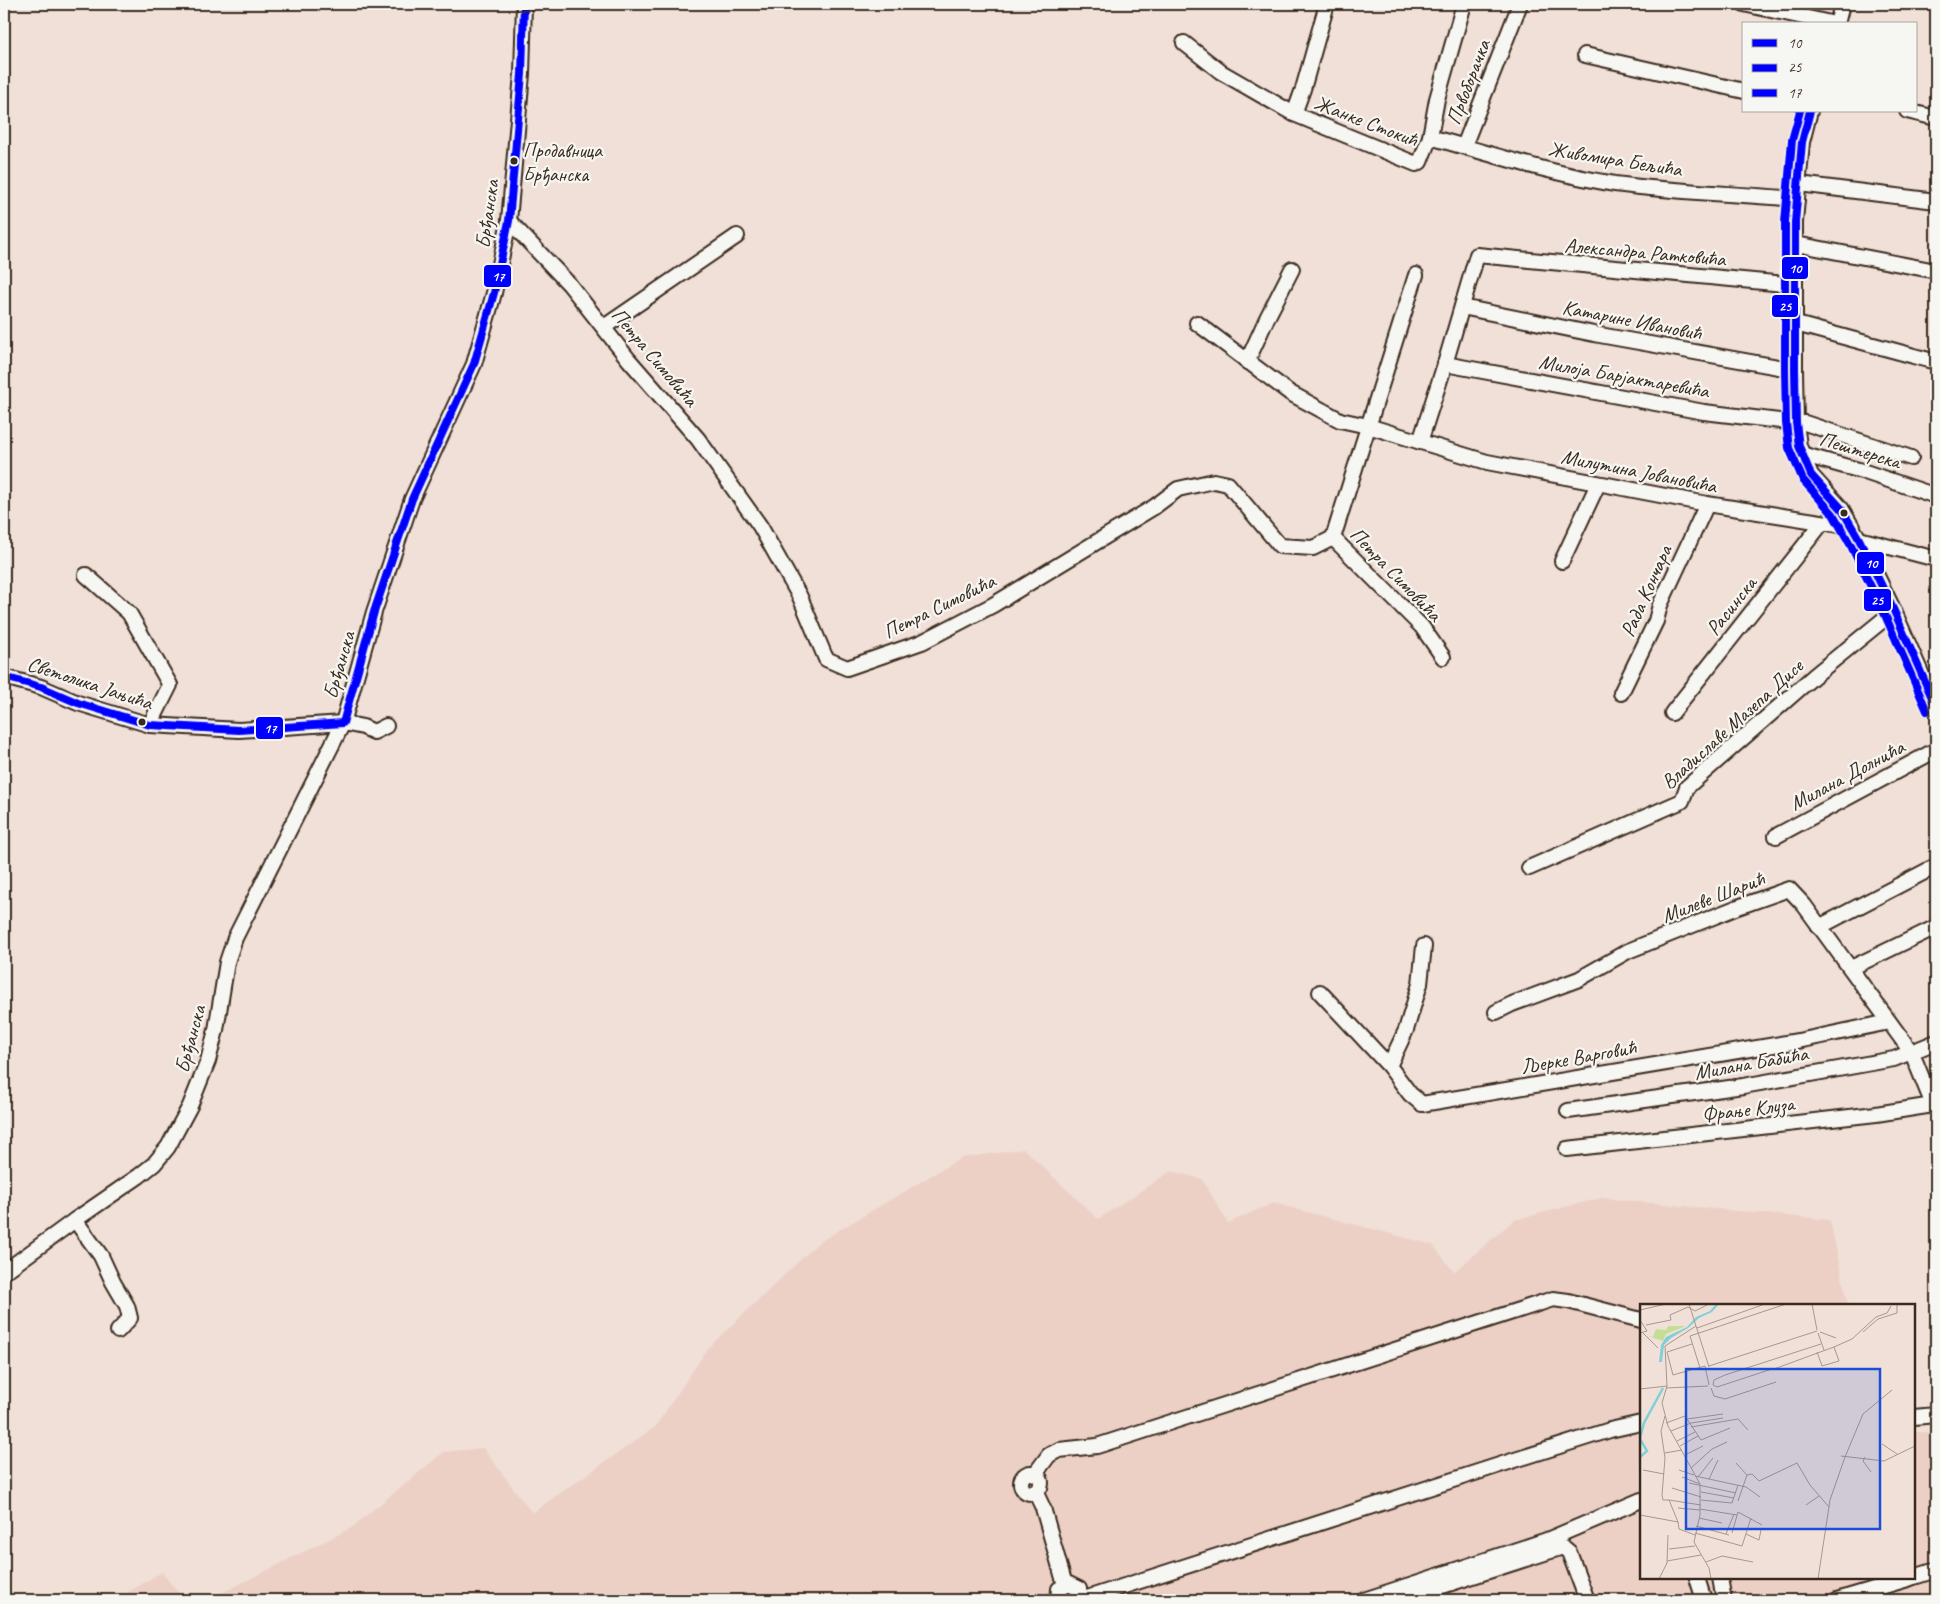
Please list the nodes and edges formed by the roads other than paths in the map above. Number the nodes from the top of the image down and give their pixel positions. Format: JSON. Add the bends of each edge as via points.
{"nodes":[{"id":1,"x":524,"y":4,"type":"edge"},
{"id":2,"x":1327,"y":4,"type":"edge"},
{"id":3,"x":1464,"y":4,"type":"edge"},
{"id":4,"x":1520,"y":4,"type":"edge"},
{"id":5,"x":1744,"y":4,"type":"edge"},
{"id":6,"x":1842,"y":4,"type":"edge"},
{"id":7,"x":1827,"y":22,"type":"edge"},
{"id":8,"x":1837,"y":22,"type":"edge"},
{"id":9,"x":1184,"y":43,"type":"dead end"},
{"id":10,"x":1585,"y":55,"type":"dead end"},
{"id":11,"x":1742,"y":91,"type":"edge"},
{"id":12,"x":1810,"y":112,"type":"edge"},
{"id":13,"x":1911,"y":112,"type":"edge"},
{"id":14,"x":1294,"y":114,"type":"junction"},
{"id":15,"x":1936,"y":118,"type":"edge"},
{"id":16,"x":1430,"y":137,"type":"junction"},
{"id":17,"x":1464,"y":146,"type":"junction"},
{"id":18,"x":1799,"y":184,"type":"junction"},
{"id":19,"x":1797,"y":199,"type":"junction"},
{"id":20,"x":1936,"y":201,"type":"edge"},
{"id":21,"x":509,"y":221,"type":"junction"},
{"id":22,"x":737,"y":236,"type":"dead end"},
{"id":23,"x":1796,"y":244,"type":"junction"},
{"id":24,"x":1292,"y":269,"type":"dead end"},
{"id":25,"x":1936,"y":272,"type":"edge"},
{"id":26,"x":1416,"y":275,"type":"dead end"},
{"id":27,"x":1795,"y":285,"type":"junction"},
{"id":28,"x":1462,"y":307,"type":"junction"},
{"id":29,"x":1197,"y":323,"type":"dead end"},
{"id":30,"x":1796,"y":324,"type":"junction"},
{"id":31,"x":604,"y":327,"type":"junction"},
{"id":32,"x":1247,"y":362,"type":"junction"},
{"id":33,"x":1936,"y":362,"type":"edge"},
{"id":34,"x":1445,"y":364,"type":"junction"},
{"id":35,"x":1795,"y":370,"type":"junction"},
{"id":36,"x":1796,"y":423,"type":"junction"},
{"id":37,"x":1368,"y":426,"type":"junction"},
{"id":38,"x":1420,"y":442,"type":"junction"},
{"id":39,"x":1801,"y":454,"type":"junction"},
{"id":40,"x":1911,"y":458,"type":"dead end"},
{"id":41,"x":1598,"y":484,"type":"junction"},
{"id":42,"x":1936,"y":496,"type":"edge"},
{"id":43,"x":1707,"y":504,"type":"junction"},
{"id":44,"x":1822,"y":523,"type":"junction"},
{"id":45,"x":1856,"y":533,"type":"junction"},
{"id":46,"x":1333,"y":538,"type":"junction"},
{"id":47,"x":1936,"y":559,"type":"edge"},
{"id":48,"x":1562,"y":561,"type":"dead end"},
{"id":49,"x":86,"y":575,"type":"dead end"},
{"id":50,"x":1894,"y":611,"type":"junction"},
{"id":51,"x":1443,"y":657,"type":"dead end"},
{"id":52,"x":4,"y":677,"type":"edge"},
{"id":53,"x":1621,"y":693,"type":"dead end"},
{"id":54,"x":1936,"y":707,"type":"edge"},
{"id":55,"x":1672,"y":713,"type":"dead end"},
{"id":56,"x":343,"y":723,"type":"junction"},
{"id":57,"x":150,"y":725,"type":"junction"},
{"id":58,"x":386,"y":726,"type":"dead end"},
{"id":59,"x":1936,"y":750,"type":"edge"},
{"id":60,"x":1776,"y":836,"type":"dead end"},
{"id":61,"x":1936,"y":866,"type":"edge"},
{"id":62,"x":1529,"y":868,"type":"dead end"},
{"id":63,"x":1819,"y":927,"type":"junction"},
{"id":64,"x":1936,"y":927,"type":"edge"},
{"id":65,"x":1424,"y":946,"type":"dead end"},
{"id":66,"x":1851,"y":968,"type":"junction"},
{"id":67,"x":1320,"y":992,"type":"dead end"},
{"id":68,"x":1496,"y":1012,"type":"dead end"},
{"id":69,"x":1889,"y":1022,"type":"junction"},
{"id":70,"x":1936,"y":1042,"type":"edge"},
{"id":71,"x":1912,"y":1053,"type":"junction"},
{"id":72,"x":1389,"y":1066,"type":"junction"},
{"id":73,"x":1933,"y":1105,"type":"joint"},
{"id":74,"x":1568,"y":1111,"type":"dead end"},
{"id":75,"x":1567,"y":1149,"type":"dead end"},
{"id":76,"x":75,"y":1220,"type":"junction"},
{"id":77,"x":4,"y":1272,"type":"edge"},
{"id":78,"x":1640,"y":1320,"type":"edge"},
{"id":79,"x":118,"y":1332,"type":"dead end"},
{"id":80,"x":1936,"y":1415,"type":"edge"},
{"id":81,"x":1915,"y":1416,"type":"edge"},
{"id":82,"x":1640,"y":1423,"type":"edge"},
{"id":83,"x":1640,"y":1500,"type":"edge"},
{"id":84,"x":1936,"y":1570,"type":"edge"},
{"id":85,"x":1915,"y":1576,"type":"edge"},
{"id":86,"x":1697,"y":1579,"type":"edge"},
{"id":87,"x":1720,"y":1579,"type":"edge"},
{"id":88,"x":1906,"y":1579,"type":"edge"},
{"id":89,"x":1065,"y":1585,"type":"junction"},
{"id":90,"x":1058,"y":1600,"type":"edge"},
{"id":91,"x":1080,"y":1600,"type":"edge"},
{"id":92,"x":1364,"y":1600,"type":"edge"},
{"id":93,"x":1399,"y":1600,"type":"edge"},
{"id":94,"x":1587,"y":1600,"type":"edge"},
{"id":95,"x":1704,"y":1600,"type":"edge"},
{"id":96,"x":1724,"y":1600,"type":"edge"},
{"id":97,"x":1837,"y":1600,"type":"edge"}],
"edges":[{"from":1,"to":21,"type":"street","name":"Брђанска","via":[[522,74]]},
{"from":2,"to":14,"type":"street"},
{"from":3,"to":16,"type":"street","name":"Жанке Стокић","via":[[1437,99]]},
{"from":4,"to":17,"type":"street","name":"Првоборачка"},
{"from":5,"to":7,"type":"street"},
{"from":6,"to":8,"type":"street"},
{"from":9,"to":14,"type":"street","name":"Жанке Стокић","via":[[1221,72]]},
{"from":10,"to":11,"type":"street"},
{"from":12,"to":18,"type":"street","via":[[1802,142]]},
{"from":13,"to":15,"type":"street"},
{"from":14,"to":16,"type":"street","name":"Жанке Стокић","via":[[1416,164],[1420,162]]},
{"from":16,"to":17,"type":"street","name":"Живомира Бељића"},
{"from":17,"to":19,"type":"street","name":"Живомира Бељића","via":[[1614,184]]},
{"from":18,"to":19,"type":"street"},
{"from":18,"to":20,"type":"street"},
{"from":19,"to":23,"type":"street"},
{"from":21,"to":31,"type":"street","name":"Петра Симовића","via":[[569,284]]},
{"from":21,"to":56,"type":"street","name":"Брђанска","via":[[494,293],[474,364],[412,500],[374,612]]},
{"from":22,"to":31,"type":"street"},
{"from":23,"to":25,"type":"street"},
{"from":23,"to":27,"type":"street"},
{"from":24,"to":32,"type":"street"},
{"from":26,"to":37,"type":"street"},
{"from":27,"to":28,"type":"street","name":"Александра Ратковића","via":[[1477,255]]},
{"from":27,"to":30,"type":"street"},
{"from":28,"to":34,"type":"street"},
{"from":28,"to":35,"type":"street","name":"Катарине Ивановић"},
{"from":29,"to":32,"type":"street","name":"Милутина Јовановића"},
{"from":30,"to":33,"type":"street"},
{"from":30,"to":35,"type":"street"},
{"from":31,"to":46,"type":"street","name":"Петра Симовића","via":[[698,439],[760,526],[800,597],[826,659],[847,668],[922,642],[993,606],[1178,489],[1214,481],[1228,484],[1280,546],[1313,548]]},
{"from":32,"to":37,"type":"street","name":"Милутина Јовановића","via":[[1290,393],[1340,420]]},
{"from":34,"to":36,"type":"street","name":"Милоја Барјактаревића","via":[[1704,412]]},
{"from":34,"to":38,"type":"street"},
{"from":35,"to":36,"type":"street"},
{"from":36,"to":39,"type":"street"},
{"from":36,"to":40,"type":"street","name":"Милоја Барјактаревића","via":[[1805,423]]},
{"from":37,"to":38,"type":"street","name":"Милутина Јовановића"},
{"from":37,"to":46,"type":"street"},
{"from":38,"to":41,"type":"street","name":"Милутина Јовановића","via":[[1487,462]]},
{"from":39,"to":42,"type":"street","name":"Пештерска"},
{"from":39,"to":45,"type":"street","via":[[1811,474],[1841,508]]},
{"from":41,"to":43,"type":"street","name":"Милутина Јовановића"},
{"from":41,"to":48,"type":"street"},
{"from":43,"to":44,"type":"street","name":"Милутина Јовановића"},
{"from":43,"to":53,"type":"street","name":"Рада Кончара"},
{"from":44,"to":45,"type":"street","name":"Милутина Јовановића"},
{"from":44,"to":55,"type":"street","name":"Расинска"},
{"from":45,"to":47,"type":"street","name":"Милутина Јовановића"},
{"from":45,"to":50,"type":"street"},
{"from":46,"to":51,"type":"street","name":"Петра Симовића","via":[[1422,627]]},
{"from":49,"to":57,"type":"street","via":[[128,613],[170,685]]},
{"from":50,"to":54,"type":"street"},
{"from":50,"to":62,"type":"street","name":"Владиславе Мазепа Дисе","via":[[1687,787],[1682,801]]},
{"from":52,"to":57,"type":"street","name":"Светолика Јањића"},
{"from":56,"to":57,"type":"street","name":"Светолика Јањића","via":[[239,730]]},
{"from":56,"to":58,"type":"street","name":"Светолика Јањића","via":[[374,732]]},
{"from":56,"to":76,"type":"street","name":"Брђанска","via":[[235,938],[212,1047],[177,1133],[154,1164]]},
{"from":59,"to":60,"type":"street","name":"Милана Долнића"},
{"from":61,"to":63,"type":"street"},
{"from":63,"to":66,"type":"street","name":"Милеве Шарић"},
{"from":63,"to":68,"type":"street","name":"Милеве Шарић","via":[[1789,890],[1628,952],[1579,979]]},
{"from":64,"to":66,"type":"street"},
{"from":65,"to":72,"type":"street","via":[[1420,984],[1406,1030]]},
{"from":66,"to":69,"type":"street","name":"Милеве Шарић"},
{"from":67,"to":72,"type":"street","name":"Љерке Варговић"},
{"from":69,"to":71,"type":"street","name":"Милеве Шарић"},
{"from":69,"to":72,"type":"street","name":"Љерке Варговић","via":[[1798,1041],[1422,1104],[1410,1094]]},
{"from":70,"to":71,"type":"street","name":"Милана Бабића"},
{"from":71,"to":73,"type":"street","name":"Милеве Шарић"},
{"from":71,"to":74,"type":"street","name":"Милана Бабића","via":[[1743,1086]]},
{"from":73,"to":75,"type":"street","name":"Фрање Клуза"},
{"from":76,"to":77,"type":"street","name":"Брђанска"},
{"from":76,"to":79,"type":"street","via":[[101,1256],[127,1306],[130,1318]]},
{"from":78,"to":89,"type":"street","via":[[1553,1300],[1097,1446],[1059,1450],[1049,1455],[1035,1474],[1041,1482],[1036,1492]]},
{"from":80,"to":81,"type":"street"},
{"from":82,"to":91,"type":"street","via":[[1610,1430]]},
{"from":83,"to":92,"type":"street","via":[[1547,1540]]},
{"from":84,"to":85,"type":"street"},
{"from":86,"to":95,"type":"street"},
{"from":87,"to":96,"type":"street"},
{"from":88,"to":97,"type":"street"},
{"from":89,"to":90,"type":"street","via":[[1057,1593]]},
{"from":89,"to":91,"type":"street","via":[[1076,1586]]},
{"from":93,"to":94,"type":"street","via":[[1563,1547],[1569,1552]]}]}
